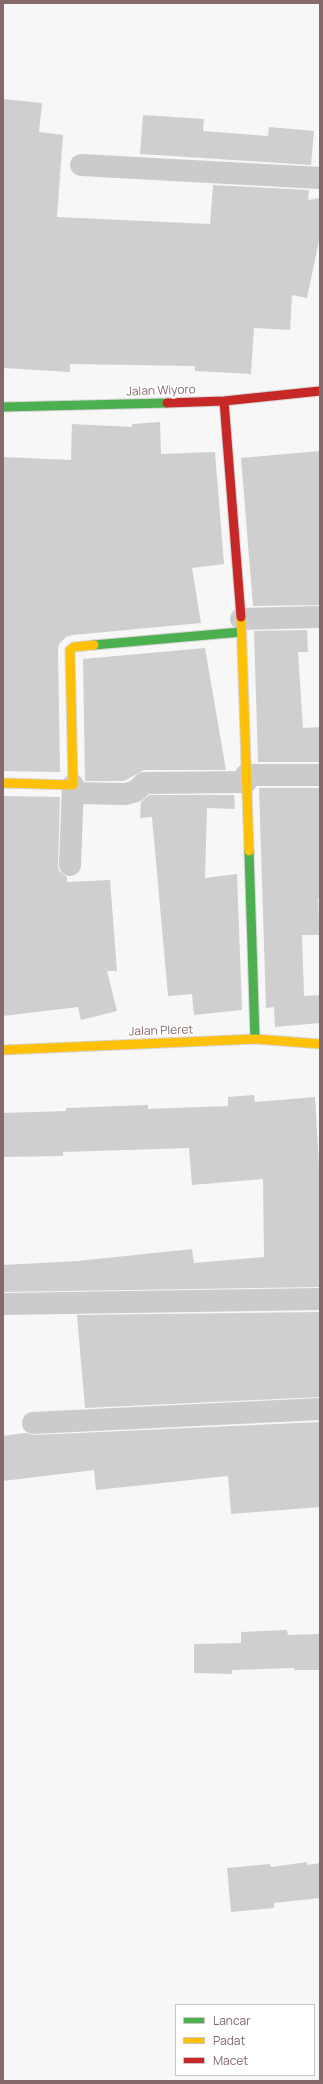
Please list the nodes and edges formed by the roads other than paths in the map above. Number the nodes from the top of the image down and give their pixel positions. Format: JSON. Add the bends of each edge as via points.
{"nodes":[{"id":1,"x":81,"y":165,"type":"dead end"},
{"id":2,"x":320,"y":178,"type":"edge"},
{"id":3,"x":320,"y":392,"type":"edge"},
{"id":4,"x":224,"y":401,"type":"junction"},
{"id":5,"x":3,"y":407,"type":"edge"},
{"id":6,"x":320,"y":617,"type":"edge"},
{"id":7,"x":241,"y":625,"type":"junction"},
{"id":8,"x":320,"y":775,"type":"edge"},
{"id":9,"x":246,"y":779,"type":"junction"},
{"id":10,"x":3,"y":783,"type":"edge"},
{"id":11,"x":73,"y":789,"type":"junction"},
{"id":12,"x":70,"y":865,"type":"dead end"},
{"id":13,"x":255,"y":1040,"type":"junction"},
{"id":14,"x":320,"y":1044,"type":"edge"},
{"id":15,"x":3,"y":1050,"type":"edge"},
{"id":16,"x":320,"y":1299,"type":"edge"},
{"id":17,"x":3,"y":1304,"type":"edge"},
{"id":18,"x":320,"y":1409,"type":"edge"},
{"id":19,"x":33,"y":1423,"type":"dead end"}],
"edges":[{"from":1,"to":2,"type":"street"},
{"from":3,"to":4,"type":"street","name":"Jalan Wiyoro"},
{"from":4,"to":5,"type":"street","name":"Jalan Wiyoro"},
{"from":4,"to":7,"type":"street"},
{"from":6,"to":7,"type":"street"},
{"from":7,"to":9,"type":"street"},
{"from":7,"to":11,"type":"street","via":[[74,647],[70,650]]},
{"from":8,"to":9,"type":"street"},
{"from":9,"to":11,"type":"street","via":[[144,783],[136,791],[126,794]]},
{"from":9,"to":13,"type":"street"},
{"from":10,"to":11,"type":"street"},
{"from":11,"to":12,"type":"street"},
{"from":13,"to":14,"type":"street","name":"Jalan Pleret"},
{"from":13,"to":15,"type":"street","name":"Jalan Pleret"},
{"from":16,"to":17,"type":"street"},
{"from":18,"to":19,"type":"street"}]}
